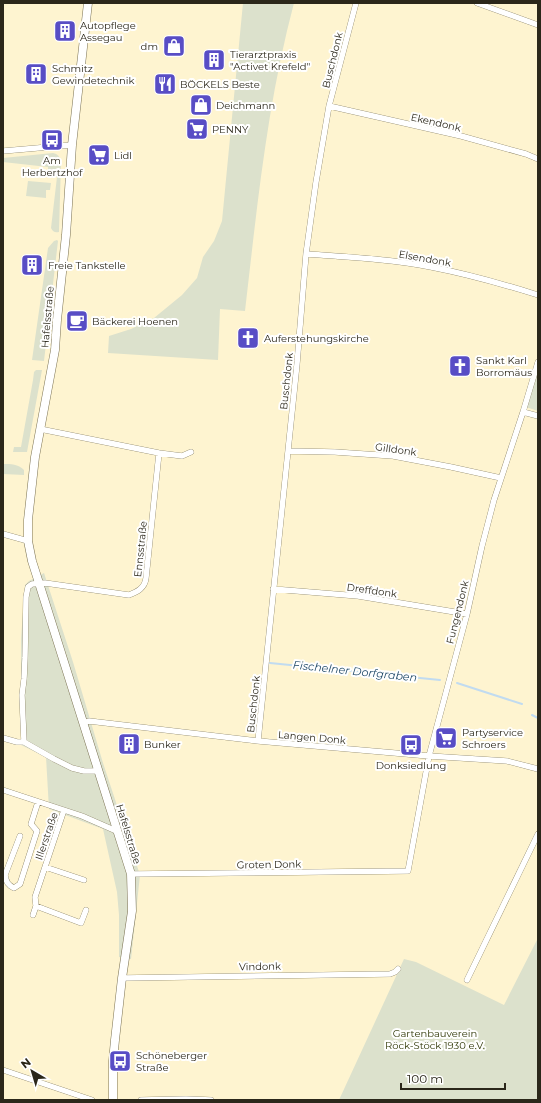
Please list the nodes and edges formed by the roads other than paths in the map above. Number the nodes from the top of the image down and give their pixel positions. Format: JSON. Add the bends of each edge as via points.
{"nodes":[{"id":1,"x":88,"y":3,"type":"edge"},
{"id":2,"x":356,"y":3,"type":"edge"},
{"id":3,"x":477,"y":3,"type":"edge"},
{"id":4,"x":538,"y":25,"type":"edge"},
{"id":5,"x":329,"y":106,"type":"junction"},
{"id":6,"x":72,"y":145,"type":"junction"},
{"id":7,"x":3,"y":151,"type":"edge"},
{"id":8,"x":538,"y":159,"type":"edge"},
{"id":9,"x":306,"y":254,"type":"junction"},
{"id":10,"x":538,"y":295,"type":"edge"},
{"id":11,"x":538,"y":362,"type":"edge"},
{"id":12,"x":523,"y":412,"type":"junction"},
{"id":13,"x":538,"y":416,"type":"edge"},
{"id":14,"x":40,"y":429,"type":"junction"},
{"id":15,"x":288,"y":451,"type":"junction"},
{"id":16,"x":191,"y":452,"type":"dead end"},
{"id":17,"x":159,"y":453,"type":"junction"},
{"id":18,"x":501,"y":478,"type":"junction"},
{"id":19,"x":3,"y":534,"type":"edge"},
{"id":20,"x":28,"y":540,"type":"junction"},
{"id":21,"x":39,"y":583,"type":"junction"},
{"id":22,"x":273,"y":589,"type":"junction"},
{"id":23,"x":467,"y":614,"type":"junction"},
{"id":24,"x":83,"y":723,"type":"junction"},
{"id":25,"x":3,"y":738,"type":"edge"},
{"id":26,"x":258,"y":741,"type":"junction"},
{"id":27,"x":24,"y":742,"type":"junction"},
{"id":28,"x":429,"y":756,"type":"junction"},
{"id":29,"x":538,"y":769,"type":"edge"},
{"id":30,"x":98,"y":770,"type":"junction"},
{"id":31,"x":3,"y":790,"type":"edge"},
{"id":32,"x":38,"y":802,"type":"junction"},
{"id":33,"x":64,"y":810,"type":"junction"},
{"id":34,"x":117,"y":830,"type":"junction"},
{"id":35,"x":538,"y":834,"type":"edge"},
{"id":36,"x":20,"y":836,"type":"dead end"},
{"id":37,"x":45,"y":867,"type":"junction"},
{"id":38,"x":408,"y":871,"type":"joint"},
{"id":39,"x":131,"y":874,"type":"junction"},
{"id":40,"x":84,"y":880,"type":"dead end"},
{"id":41,"x":36,"y":906,"type":"junction"},
{"id":42,"x":86,"y":910,"type":"dead end"},
{"id":43,"x":33,"y":914,"type":"dead end"},
{"id":44,"x":398,"y":970,"type":"dead end"},
{"id":45,"x":122,"y":978,"type":"junction"},
{"id":46,"x":467,"y":980,"type":"dead end"},
{"id":47,"x":3,"y":1070,"type":"edge"},
{"id":48,"x":92,"y":1100,"type":"edge"},
{"id":49,"x":113,"y":1100,"type":"edge"},
{"id":50,"x":141,"y":1100,"type":"edge"},
{"id":51,"x":212,"y":1100,"type":"edge"}],
"edges":[{"from":1,"to":6,"type":"main road","name":"Hafelsstraße"},
{"from":2,"to":5,"type":"street","name":"Buschdonk"},
{"from":3,"to":4,"type":"street"},
{"from":5,"to":8,"type":"street","name":"Ekendonk","via":[[461,136]]},
{"from":5,"to":9,"type":"street","name":"Buschdonk"},
{"from":6,"to":7,"type":"street"},
{"from":6,"to":14,"type":"main road","name":"Hafelsstraße","via":[[55,350]]},
{"from":9,"to":10,"type":"street","name":"Elsendonk","via":[[369,258],[430,267],[492,281]]},
{"from":9,"to":15,"type":"street","name":"Buschdonk"},
{"from":11,"to":12,"type":"street","name":"Fungendonk"},
{"from":12,"to":13,"type":"street"},
{"from":12,"to":18,"type":"street","name":"Fungendonk"},
{"from":14,"to":17,"type":"street"},
{"from":14,"to":20,"type":"main road","name":"Hafelsstraße","via":[[28,520]]},
{"from":15,"to":18,"type":"street","name":"Gilldonk","via":[[393,456]]},
{"from":15,"to":22,"type":"street","name":"Buschdonk"},
{"from":16,"to":17,"type":"street","via":[[182,456]]},
{"from":17,"to":21,"type":"street","name":"Ennsstraße","via":[[146,583],[142,588],[129,595]]},
{"from":18,"to":23,"type":"street","name":"Fungendonk"},
{"from":19,"to":20,"type":"street"},
{"from":20,"to":21,"type":"main road","name":"Hafelsstraße"},
{"from":21,"to":24,"type":"main road","name":"Hafelsstraße"},
{"from":21,"to":27,"type":"street","via":[[28,587],[26,597],[22,696]]},
{"from":22,"to":23,"type":"street","name":"Dreffdonk","via":[[358,596]]},
{"from":22,"to":26,"type":"street","name":"Buschdonk"},
{"from":23,"to":28,"type":"street","name":"Fungendonk"},
{"from":24,"to":26,"type":"street","name":"Langen Donk","via":[[89,721]]},
{"from":24,"to":30,"type":"main road","name":"Hafelsstraße"},
{"from":25,"to":27,"type":"street"},
{"from":26,"to":28,"type":"street","name":"Langen Donk"},
{"from":27,"to":30,"type":"street","via":[[72,768],[84,771]]},
{"from":28,"to":29,"type":"street","name":"Langen Donk","via":[[507,761]]},
{"from":28,"to":38,"type":"street","name":"Fungendonk"},
{"from":30,"to":34,"type":"main road","name":"Hafelsstraße"},
{"from":31,"to":32,"type":"street","name":"Illerstraße"},
{"from":32,"to":33,"type":"street","name":"Illerstraße"},
{"from":32,"to":36,"type":"street","name":"Illerstraße","via":[[31,824],[37,830],[20,884],[14,888],[9,886],[6,875]]},
{"from":33,"to":34,"type":"street","name":"Illerstraße"},
{"from":33,"to":37,"type":"street","name":"Illerstraße"},
{"from":34,"to":39,"type":"main road","name":"Hafelsstraße"},
{"from":35,"to":46,"type":"street"},
{"from":37,"to":40,"type":"street","name":"Illerstraße"},
{"from":37,"to":41,"type":"street","name":"Illerstraße","via":[[35,898]]},
{"from":38,"to":39,"type":"street","name":"Groten Donk"},
{"from":39,"to":45,"type":"main road","name":"Hafelsstraße","via":[[132,910]]},
{"from":41,"to":42,"type":"street","via":[[81,923]]},
{"from":41,"to":43,"type":"street","name":"Illerstraße"},
{"from":44,"to":45,"type":"street","name":"Vindonk","via":[[390,974]]},
{"from":45,"to":49,"type":"main road","name":"Hafelsstraße","via":[[113,1061]]},
{"from":47,"to":48,"type":"street"},
{"from":50,"to":51,"type":"street"}]}
